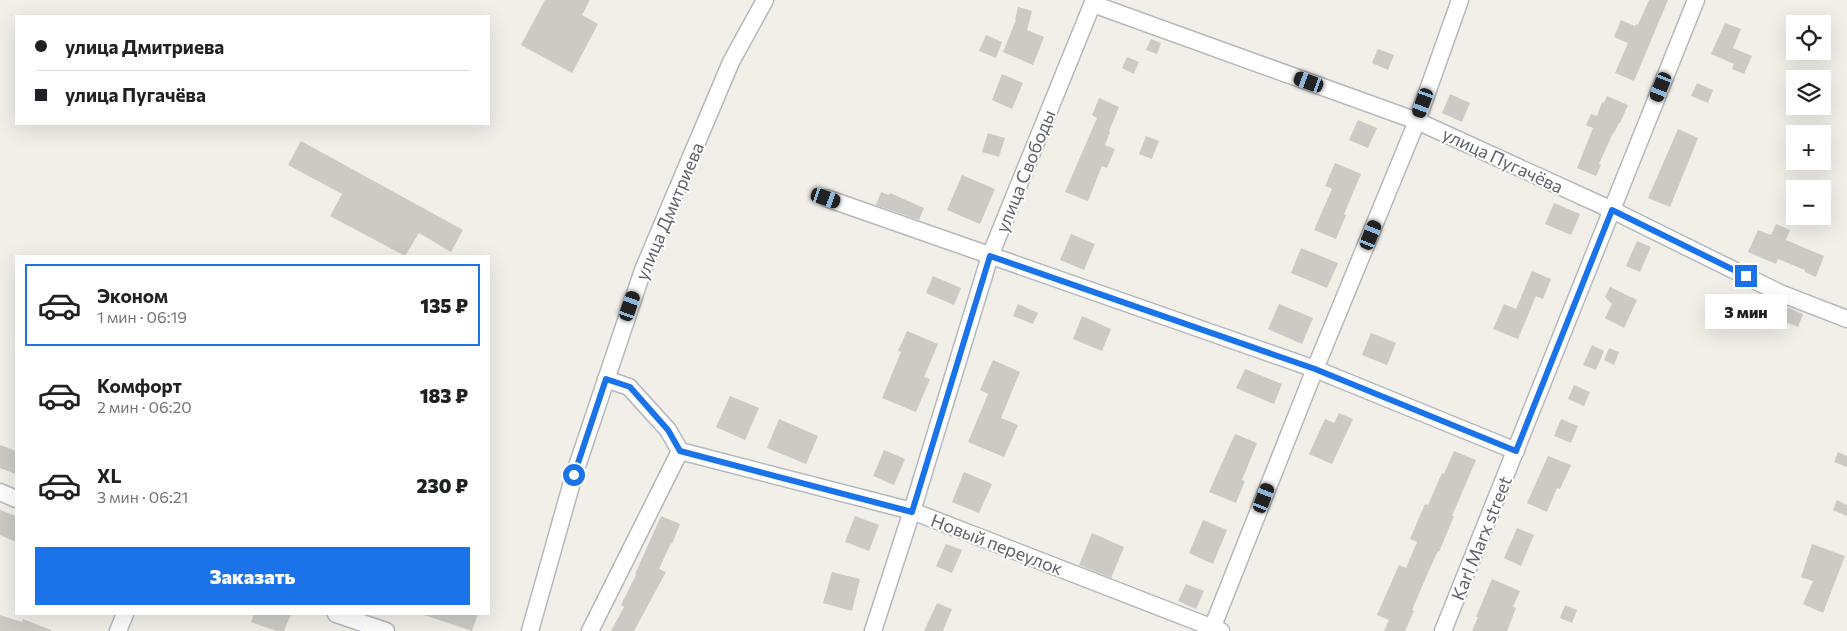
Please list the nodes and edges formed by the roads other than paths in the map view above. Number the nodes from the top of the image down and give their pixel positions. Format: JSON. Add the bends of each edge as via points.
{"nodes":[{"id":1,"x":765,"y":0,"type":"edge"},
{"id":2,"x":1460,"y":0,"type":"edge"},
{"id":3,"x":1696,"y":0,"type":"edge"},
{"id":4,"x":1093,"y":2,"type":"edge"},
{"id":5,"x":1417,"y":120,"type":"junction"},
{"id":6,"x":826,"y":198,"type":"dead end"},
{"id":7,"x":1612,"y":210,"type":"junction"},
{"id":8,"x":990,"y":256,"type":"junction"},
{"id":9,"x":1847,"y":319,"type":"edge"},
{"id":10,"x":1315,"y":369,"type":"junction"},
{"id":11,"x":606,"y":379,"type":"junction"},
{"id":12,"x":680,"y":451,"type":"junction"},
{"id":13,"x":1516,"y":451,"type":"junction"},
{"id":14,"x":0,"y":492,"type":"edge"},
{"id":15,"x":15,"y":499,"type":"edge"},
{"id":16,"x":912,"y":512,"type":"junction"},
{"id":17,"x":125,"y":615,"type":"edge"},
{"id":18,"x":339,"y":615,"type":"edge"},
{"id":19,"x":1215,"y":630,"type":"edge"},
{"id":20,"x":118,"y":631,"type":"edge"},
{"id":21,"x":386,"y":631,"type":"edge"},
{"id":22,"x":530,"y":631,"type":"edge"},
{"id":23,"x":590,"y":631,"type":"edge"},
{"id":24,"x":873,"y":631,"type":"edge"},
{"id":25,"x":1443,"y":631,"type":"edge"}],
"edges":[{"from":1,"to":11,"type":"street","name":"улица Дмитриева","via":[[731,62],[647,261]]},
{"from":2,"to":5,"type":"street"},
{"from":3,"to":7,"type":"street","name":"Karl Marx street"},
{"from":4,"to":5,"type":"street","name":"улица Пугачёва"},
{"from":4,"to":8,"type":"street","name":"улица Свободы"},
{"from":5,"to":7,"type":"street","name":"улица Пугачёва"},
{"from":5,"to":10,"type":"street"},
{"from":6,"to":8,"type":"street"},
{"from":7,"to":9,"type":"street","name":"улица Пугачёва","via":[[1780,293]]},
{"from":7,"to":13,"type":"street","name":"Karl Marx street"},
{"from":8,"to":10,"type":"street"},
{"from":8,"to":16,"type":"street","name":"улица Свободы"},
{"from":10,"to":13,"type":"street"},
{"from":10,"to":19,"type":"street"},
{"from":11,"to":12,"type":"street","via":[[630,387],[668,430]]},
{"from":11,"to":22,"type":"street","name":"улица Дмитриева","via":[[574,475]]},
{"from":12,"to":16,"type":"street","name":"Новый переулок"},
{"from":12,"to":23,"type":"street"},
{"from":13,"to":25,"type":"street","name":"Karl Marx street"},
{"from":14,"to":15,"type":"street"},
{"from":16,"to":19,"type":"street","name":"Новый переулок"},
{"from":16,"to":24,"type":"street","name":"улица Свободы"},
{"from":17,"to":20,"type":"street"},
{"from":18,"to":21,"type":"street"}]}
